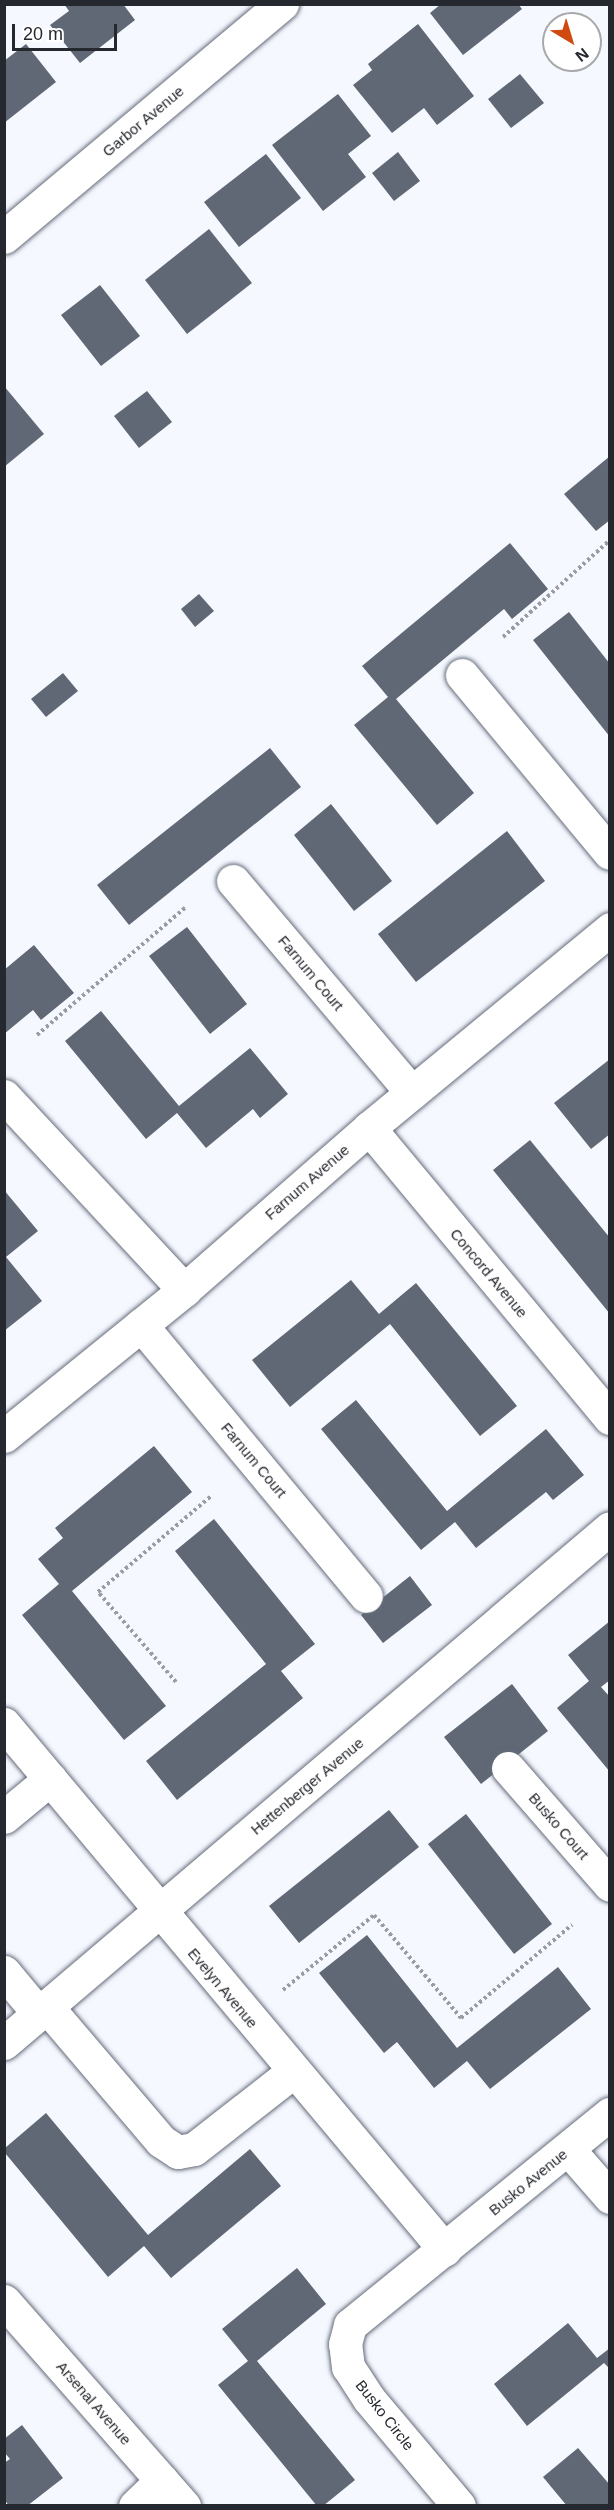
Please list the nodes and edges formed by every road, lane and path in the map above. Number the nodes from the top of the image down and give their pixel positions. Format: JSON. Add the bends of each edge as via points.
{"nodes":[{"id":1,"x":282,"y":4,"type":"edge"},
{"id":2,"x":4,"y":237,"type":"edge"},
{"id":3,"x":609,"y":540,"type":"edge"},
{"id":4,"x":503,"y":637,"type":"dead end"},
{"id":5,"x":462,"y":675,"type":"dead end"},
{"id":6,"x":609,"y":852,"type":"edge"},
{"id":7,"x":233,"y":881,"type":"dead end"},
{"id":8,"x":186,"y":907,"type":"dead end"},
{"id":9,"x":609,"y":928,"type":"edge"},
{"id":10,"x":37,"y":1035,"type":"dead end"},
{"id":11,"x":412,"y":1093,"type":"junction"},
{"id":12,"x":4,"y":1096,"type":"edge"},
{"id":13,"x":369,"y":1128,"type":"junction"},
{"id":14,"x":184,"y":1290,"type":"junction"},
{"id":15,"x":141,"y":1325,"type":"junction"},
{"id":16,"x":609,"y":1418,"type":"edge"},
{"id":17,"x":4,"y":1436,"type":"edge"},
{"id":18,"x":211,"y":1496,"type":"dead end"},
{"id":19,"x":609,"y":1528,"type":"edge"},
{"id":20,"x":366,"y":1596,"type":"dead end"},
{"id":21,"x":176,"y":1682,"type":"dead end"},
{"id":22,"x":4,"y":1724,"type":"edge"},
{"id":23,"x":508,"y":1768,"type":"dead end"},
{"id":24,"x":50,"y":1779,"type":"junction"},
{"id":25,"x":4,"y":1817,"type":"edge"},
{"id":26,"x":609,"y":1885,"type":"edge"},
{"id":27,"x":160,"y":1911,"type":"junction"},
{"id":28,"x":572,"y":1925,"type":"dead end"},
{"id":29,"x":4,"y":1972,"type":"edge"},
{"id":30,"x":283,"y":1990,"type":"dead end"},
{"id":31,"x":43,"y":2010,"type":"junction"},
{"id":32,"x":4,"y":2043,"type":"edge"},
{"id":33,"x":294,"y":2071,"type":"junction"},
{"id":34,"x":609,"y":2114,"type":"edge"},
{"id":35,"x":568,"y":2149,"type":"junction"},
{"id":36,"x":609,"y":2197,"type":"edge"},
{"id":37,"x":445,"y":2250,"type":"junction"},
{"id":38,"x":4,"y":2301,"type":"edge"},
{"id":39,"x":162,"y":2480,"type":"junction"},
{"id":40,"x":135,"y":2505,"type":"edge"},
{"id":41,"x":184,"y":2505,"type":"edge"},
{"id":42,"x":459,"y":2505,"type":"edge"}],
"edges":[{"from":1,"to":2,"type":"street","name":"Garbor Avenue"},
{"from":3,"to":4,"type":"path"},
{"from":5,"to":6,"type":"street"},
{"from":7,"to":11,"type":"street","name":"Farnum Court"},
{"from":8,"to":10,"type":"path"},
{"from":9,"to":11,"type":"street","name":"Farnum Avenue"},
{"from":11,"to":13,"type":"street","name":"Farnum Avenue"},
{"from":12,"to":14,"type":"street"},
{"from":13,"to":14,"type":"street","name":"Farnum Avenue"},
{"from":13,"to":16,"type":"street","name":"Concord Avenue"},
{"from":14,"to":15,"type":"street","name":"Farnum Avenue"},
{"from":15,"to":17,"type":"street","name":"Farnum Avenue"},
{"from":15,"to":20,"type":"street","name":"Farnum Court"},
{"from":18,"to":21,"type":"path","via":[[98,1592]]},
{"from":19,"to":27,"type":"street","name":"Hettenberger Avenue"},
{"from":22,"to":24,"type":"street","name":"Evelyn Avenue"},
{"from":23,"to":26,"type":"street","name":"Busko Court"},
{"from":24,"to":25,"type":"street"},
{"from":24,"to":27,"type":"street","name":"Evelyn Avenue"},
{"from":27,"to":31,"type":"street","name":"Hettenberger Avenue"},
{"from":27,"to":33,"type":"street","name":"Evelyn Avenue"},
{"from":28,"to":30,"type":"path","via":[[462,2018],[374,1915]]},
{"from":29,"to":31,"type":"street"},
{"from":31,"to":32,"type":"street","name":"Hettenberger Avenue"},
{"from":31,"to":33,"type":"street","via":[[161,2141],[178,2152],[194,2149]]},
{"from":33,"to":37,"type":"street","name":"Evelyn Avenue"},
{"from":34,"to":35,"type":"street","name":"Busko Avenue"},
{"from":35,"to":36,"type":"street"},
{"from":35,"to":37,"type":"street","name":"Busko Avenue"},
{"from":37,"to":42,"type":"street","name":"Busko Circle","via":[[350,2325],[345,2344],[348,2367],[369,2398]]},
{"from":38,"to":39,"type":"street","name":"Arsenal Avenue"},
{"from":39,"to":40,"type":"street"},
{"from":39,"to":41,"type":"street","name":"Arsenal Avenue"}]}
